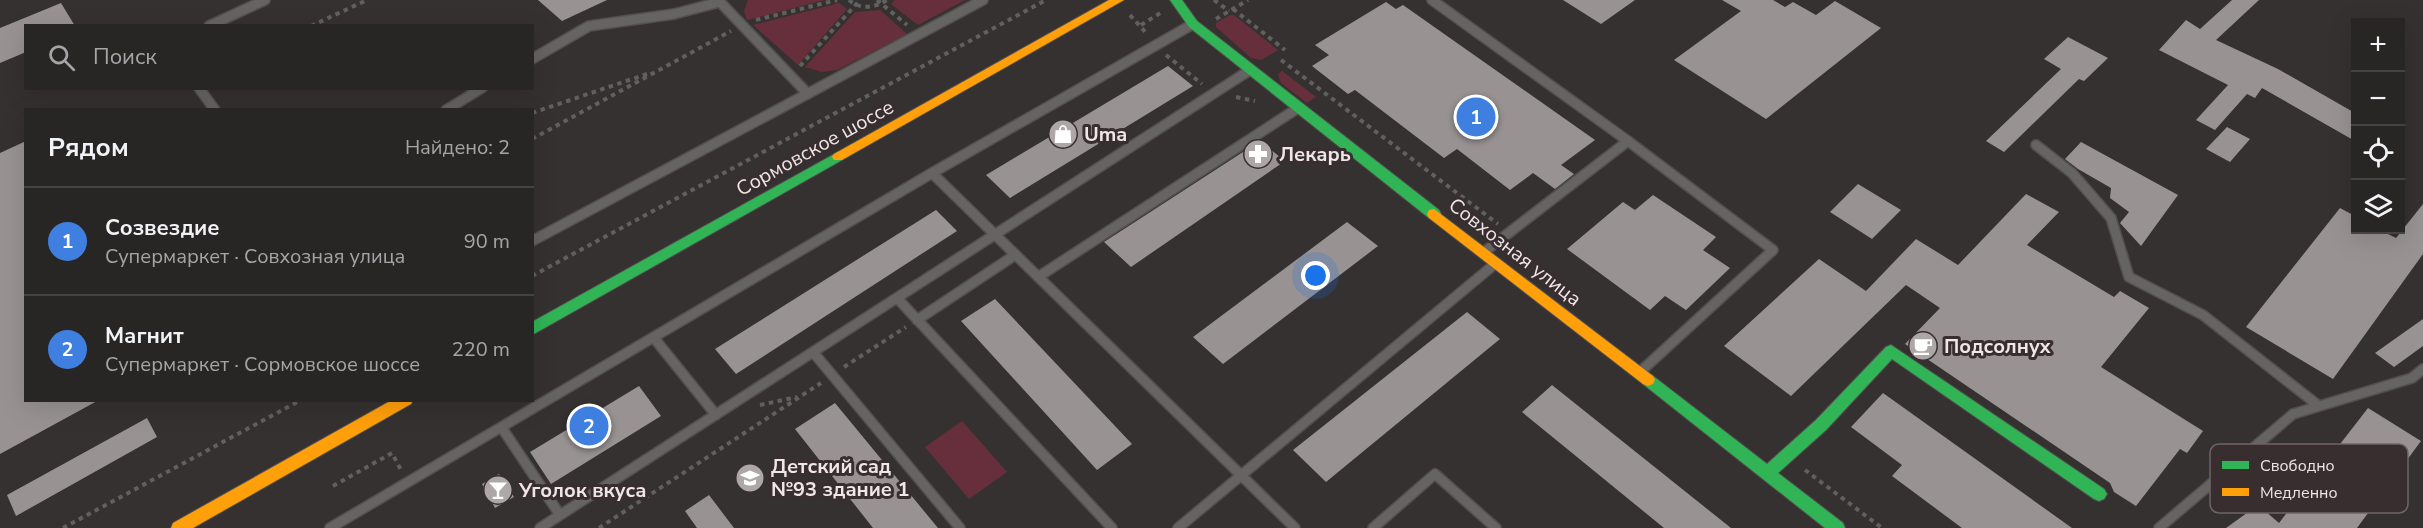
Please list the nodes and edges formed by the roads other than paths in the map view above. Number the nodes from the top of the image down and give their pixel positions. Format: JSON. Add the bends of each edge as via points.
{"nodes":[{"id":1,"x":265,"y":0,"type":"edge"},
{"id":2,"x":983,"y":0,"type":"edge"},
{"id":3,"x":1118,"y":0,"type":"edge"},
{"id":4,"x":1176,"y":0,"type":"edge"},
{"id":5,"x":1432,"y":0,"type":"edge"},
{"id":6,"x":213,"y":24,"type":"edge"},
{"id":7,"x":1197,"y":27,"type":"junction"},
{"id":8,"x":534,"y":58,"type":"edge"},
{"id":9,"x":1250,"y":70,"type":"junction"},
{"id":10,"x":200,"y":90,"type":"edge"},
{"id":11,"x":479,"y":90,"type":"edge"},
{"id":12,"x":808,"y":94,"type":"junction"},
{"id":13,"x":214,"y":108,"type":"edge"},
{"id":14,"x":449,"y":108,"type":"edge"},
{"id":15,"x":1298,"y":108,"type":"junction"},
{"id":16,"x":1628,"y":141,"type":"junction"},
{"id":17,"x":2036,"y":145,"type":"dead end"},
{"id":18,"x":932,"y":173,"type":"junction"},
{"id":19,"x":995,"y":235,"type":"junction"},
{"id":20,"x":534,"y":240,"type":"edge"},
{"id":21,"x":1484,"y":252,"type":"junction"},
{"id":22,"x":1015,"y":255,"type":"junction"},
{"id":23,"x":1497,"y":262,"type":"junction"},
{"id":24,"x":1038,"y":277,"type":"junction"},
{"id":25,"x":897,"y":298,"type":"junction"},
{"id":26,"x":916,"y":320,"type":"junction"},
{"id":27,"x":534,"y":328,"type":"edge"},
{"id":28,"x":654,"y":338,"type":"junction"},
{"id":29,"x":813,"y":352,"type":"junction"},
{"id":30,"x":2423,"y":369,"type":"edge"},
{"id":31,"x":1639,"y":373,"type":"junction"},
{"id":32,"x":402,"y":402,"type":"edge"},
{"id":33,"x":2319,"y":406,"type":"junction"},
{"id":34,"x":716,"y":415,"type":"junction"},
{"id":35,"x":502,"y":428,"type":"junction"},
{"id":36,"x":2258,"y":444,"type":"edge"},
{"id":37,"x":1767,"y":474,"type":"junction"},
{"id":38,"x":1242,"y":476,"type":"junction"},
{"id":39,"x":2210,"y":485,"type":"edge"},
{"id":40,"x":2099,"y":494,"type":"dead end"},
{"id":41,"x":560,"y":516,"type":"junction"},
{"id":42,"x":179,"y":528,"type":"edge"},
{"id":43,"x":330,"y":528,"type":"edge"},
{"id":44,"x":540,"y":528,"type":"edge"},
{"id":45,"x":960,"y":528,"type":"edge"},
{"id":46,"x":1112,"y":528,"type":"edge"},
{"id":47,"x":1178,"y":528,"type":"edge"},
{"id":48,"x":1294,"y":528,"type":"edge"},
{"id":49,"x":1373,"y":528,"type":"edge"},
{"id":50,"x":1496,"y":528,"type":"edge"},
{"id":51,"x":1837,"y":528,"type":"edge"},
{"id":52,"x":2159,"y":528,"type":"edge"}],
"edges":[{"from":1,"to":6,"type":"lane"},
{"from":2,"to":12,"type":"lane"},
{"from":3,"to":27,"type":"street","name":"Сормовское шоссе"},
{"from":4,"to":7,"type":"street","name":"Совхозная улица"},
{"from":5,"to":16,"type":"lane"},
{"from":7,"to":9,"type":"street","name":"Совхозная улица"},
{"from":7,"to":18,"type":"lane","via":[[1155,46]]},
{"from":8,"to":12,"type":"lane","via":[[589,26],[674,14],[720,2]]},
{"from":9,"to":15,"type":"street","name":"Совхозная улица"},
{"from":9,"to":19,"type":"lane"},
{"from":10,"to":13,"type":"lane"},
{"from":11,"to":14,"type":"lane"},
{"from":12,"to":20,"type":"lane"},
{"from":15,"to":21,"type":"street","name":"Совхозная улица"},
{"from":15,"to":24,"type":"lane"},
{"from":16,"to":21,"type":"lane"},
{"from":16,"to":31,"type":"lane","via":[[1773,250]]},
{"from":17,"to":33,"type":"lane","via":[[2072,173],[2111,218],[2129,277],[2203,315]]},
{"from":18,"to":19,"type":"lane"},
{"from":18,"to":28,"type":"lane"},
{"from":19,"to":22,"type":"lane"},
{"from":19,"to":25,"type":"lane"},
{"from":21,"to":23,"type":"street","name":"Совхозная улица"},
{"from":22,"to":24,"type":"lane"},
{"from":22,"to":26,"type":"lane"},
{"from":23,"to":31,"type":"street","name":"Совхозная улица"},
{"from":23,"to":38,"type":"lane"},
{"from":24,"to":38,"type":"lane"},
{"from":25,"to":26,"type":"lane"},
{"from":25,"to":29,"type":"lane"},
{"from":26,"to":46,"type":"lane"},
{"from":28,"to":34,"type":"lane"},
{"from":28,"to":35,"type":"lane"},
{"from":29,"to":34,"type":"lane"},
{"from":29,"to":45,"type":"lane"},
{"from":30,"to":33,"type":"lane","via":[[2412,378]]},
{"from":31,"to":37,"type":"street","name":"Совхозная улица"},
{"from":32,"to":42,"type":"street"},
{"from":33,"to":36,"type":"lane","via":[[2293,414]]},
{"from":34,"to":41,"type":"lane"},
{"from":35,"to":41,"type":"lane"},
{"from":35,"to":43,"type":"lane"},
{"from":37,"to":40,"type":"street","via":[[1821,425],[1891,351]]},
{"from":37,"to":51,"type":"street","name":"Совхозная улица"},
{"from":38,"to":47,"type":"lane"},
{"from":38,"to":48,"type":"lane"},
{"from":39,"to":52,"type":"lane"},
{"from":41,"to":44,"type":"lane"},
{"from":49,"to":50,"type":"lane","via":[[1435,474]]}]}
